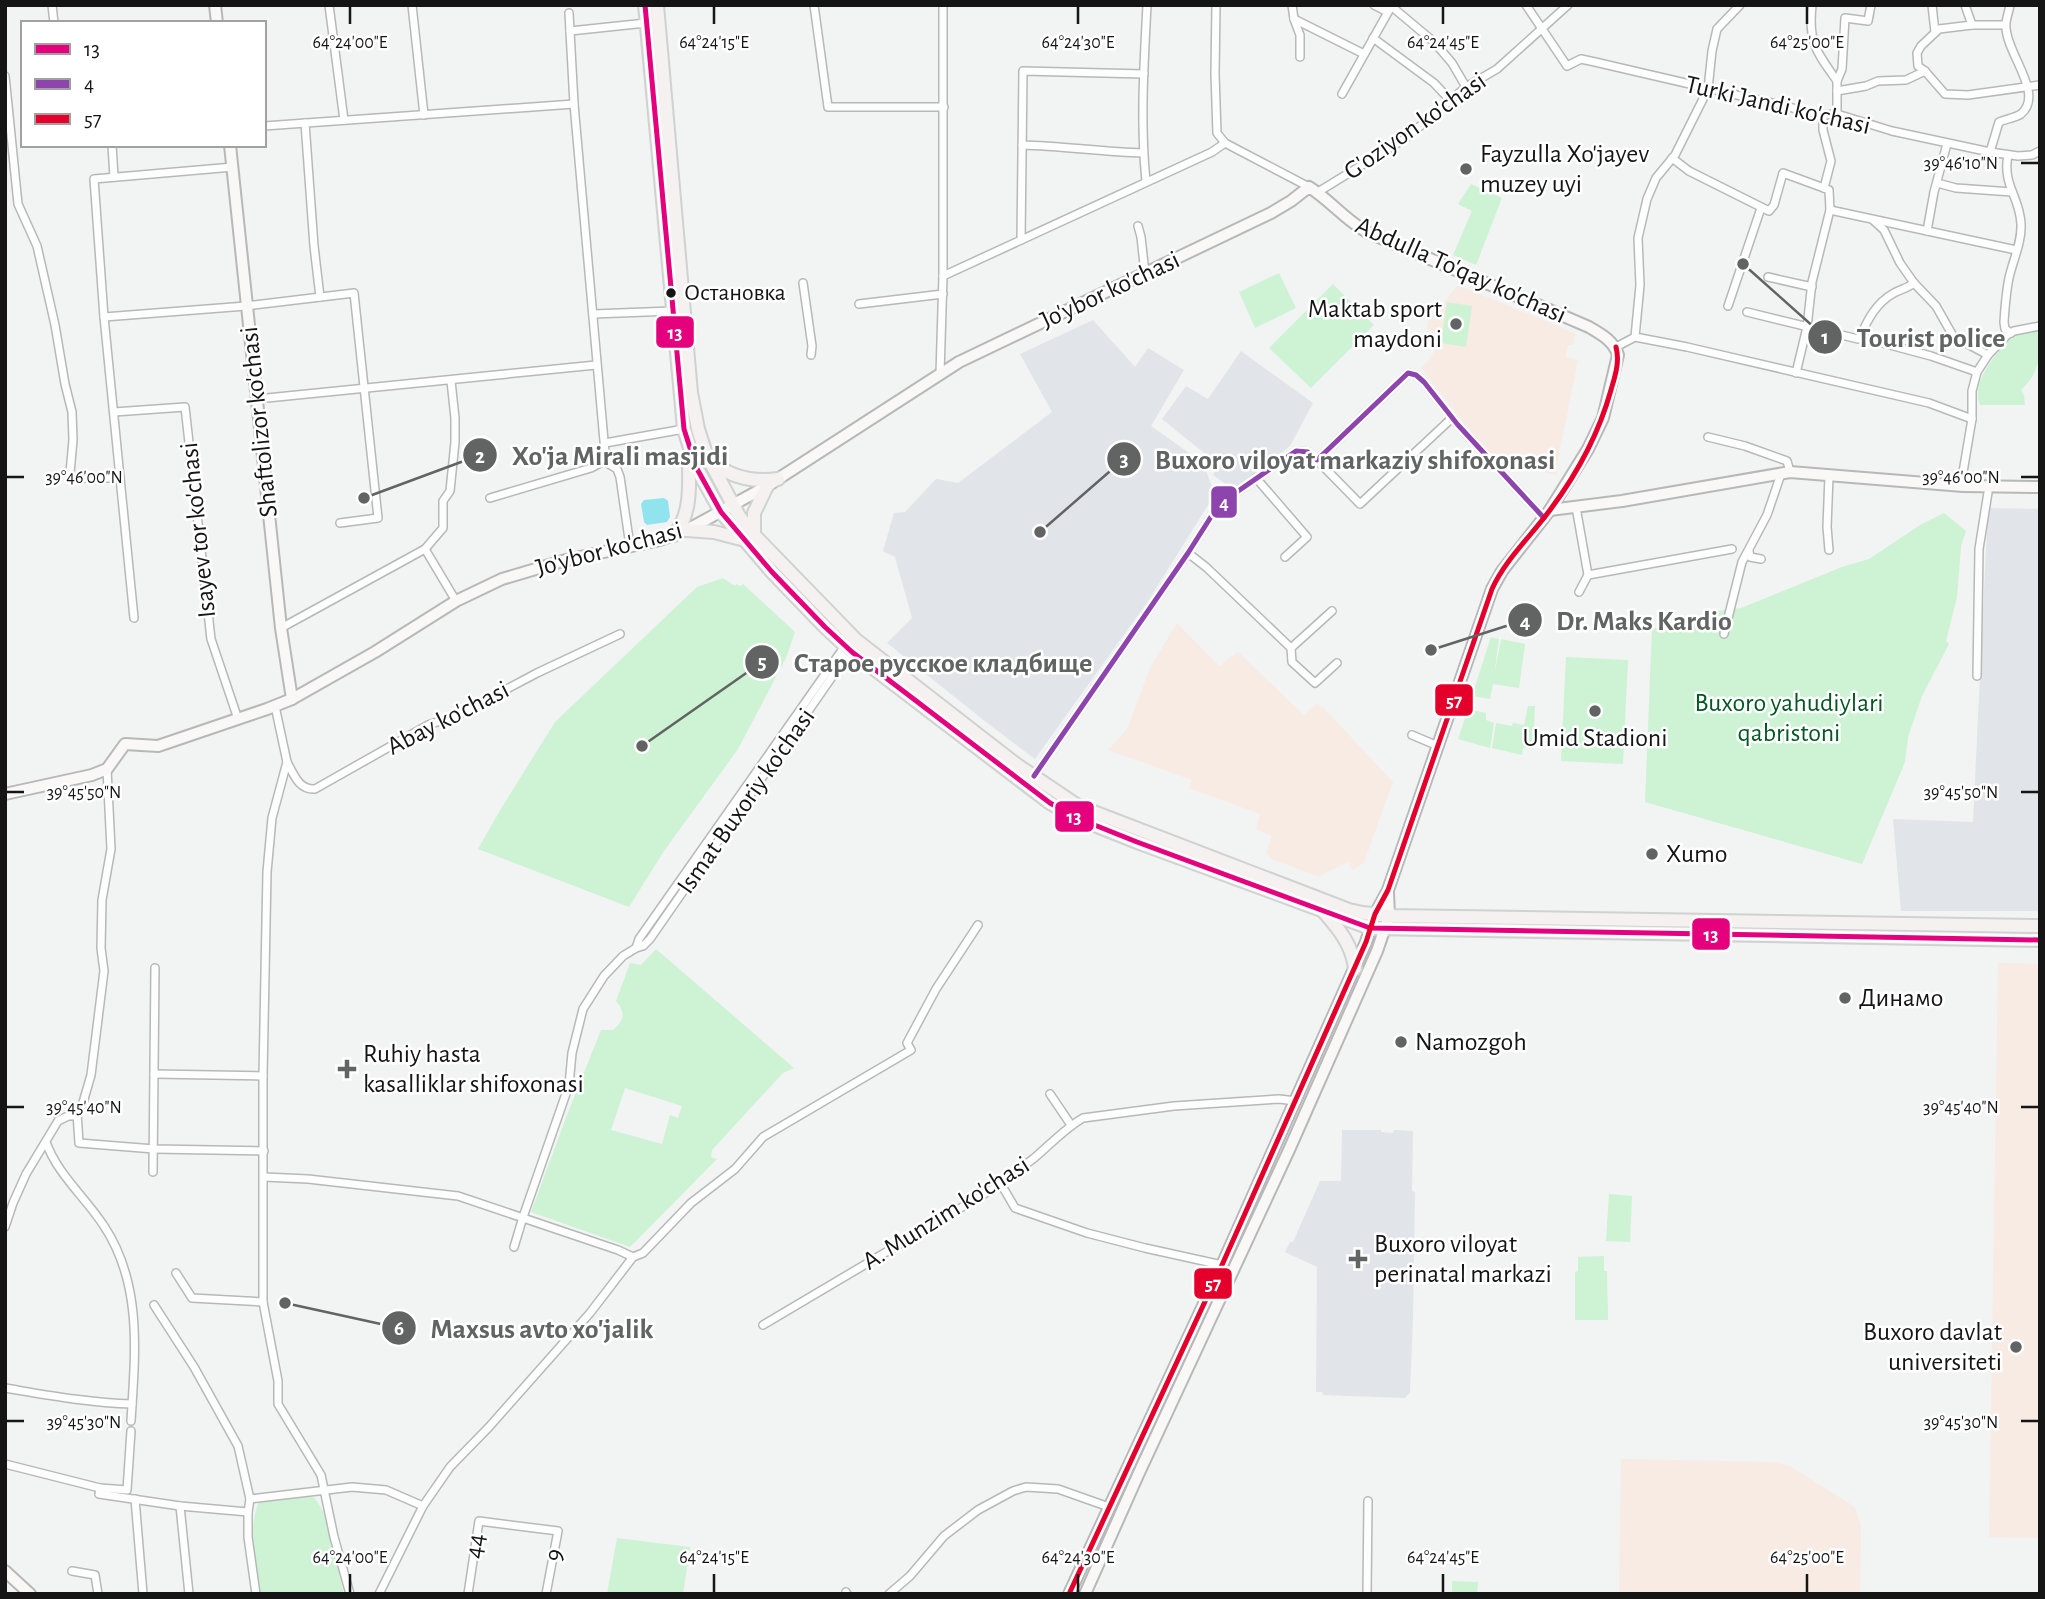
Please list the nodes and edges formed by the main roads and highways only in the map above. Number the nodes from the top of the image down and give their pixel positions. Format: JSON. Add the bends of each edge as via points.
{"nodes":[{"id":1,"x":645,"y":5,"type":"edge"},
{"id":2,"x":657,"y":5,"type":"edge"},
{"id":3,"x":689,"y":449,"type":"junction"},
{"id":4,"x":706,"y":454,"type":"junction"},
{"id":5,"x":748,"y":538,"type":"junction"},
{"id":6,"x":1324,"y":912,"type":"junction"},
{"id":7,"x":2040,"y":926,"type":"edge"},
{"id":8,"x":2040,"y":940,"type":"edge"},
{"id":9,"x":1355,"y":968,"type":"road end"}],
"edges":[{"from":1,"to":3,"type":"main road"},
{"from":2,"to":4,"type":"main road","via":[[691,393]]},
{"from":3,"to":5,"type":"main road","via":[[720,512]]},
{"from":3,"to":5,"type":"main road","via":[[688,502],[680,533]]},
{"from":4,"to":5,"type":"main road"},
{"from":4,"to":5,"type":"main road","via":[[724,471],[772,482],[754,513]]},
{"from":5,"to":6,"type":"main road","via":[[849,649],[1050,803],[1137,842]]},
{"from":5,"to":7,"type":"main road","via":[[856,639],[1079,806],[1349,910],[1390,916]]},
{"from":6,"to":8,"type":"main road","via":[[1386,929]]},
{"from":6,"to":9,"type":"main road","via":[[1350,947]]}]}
